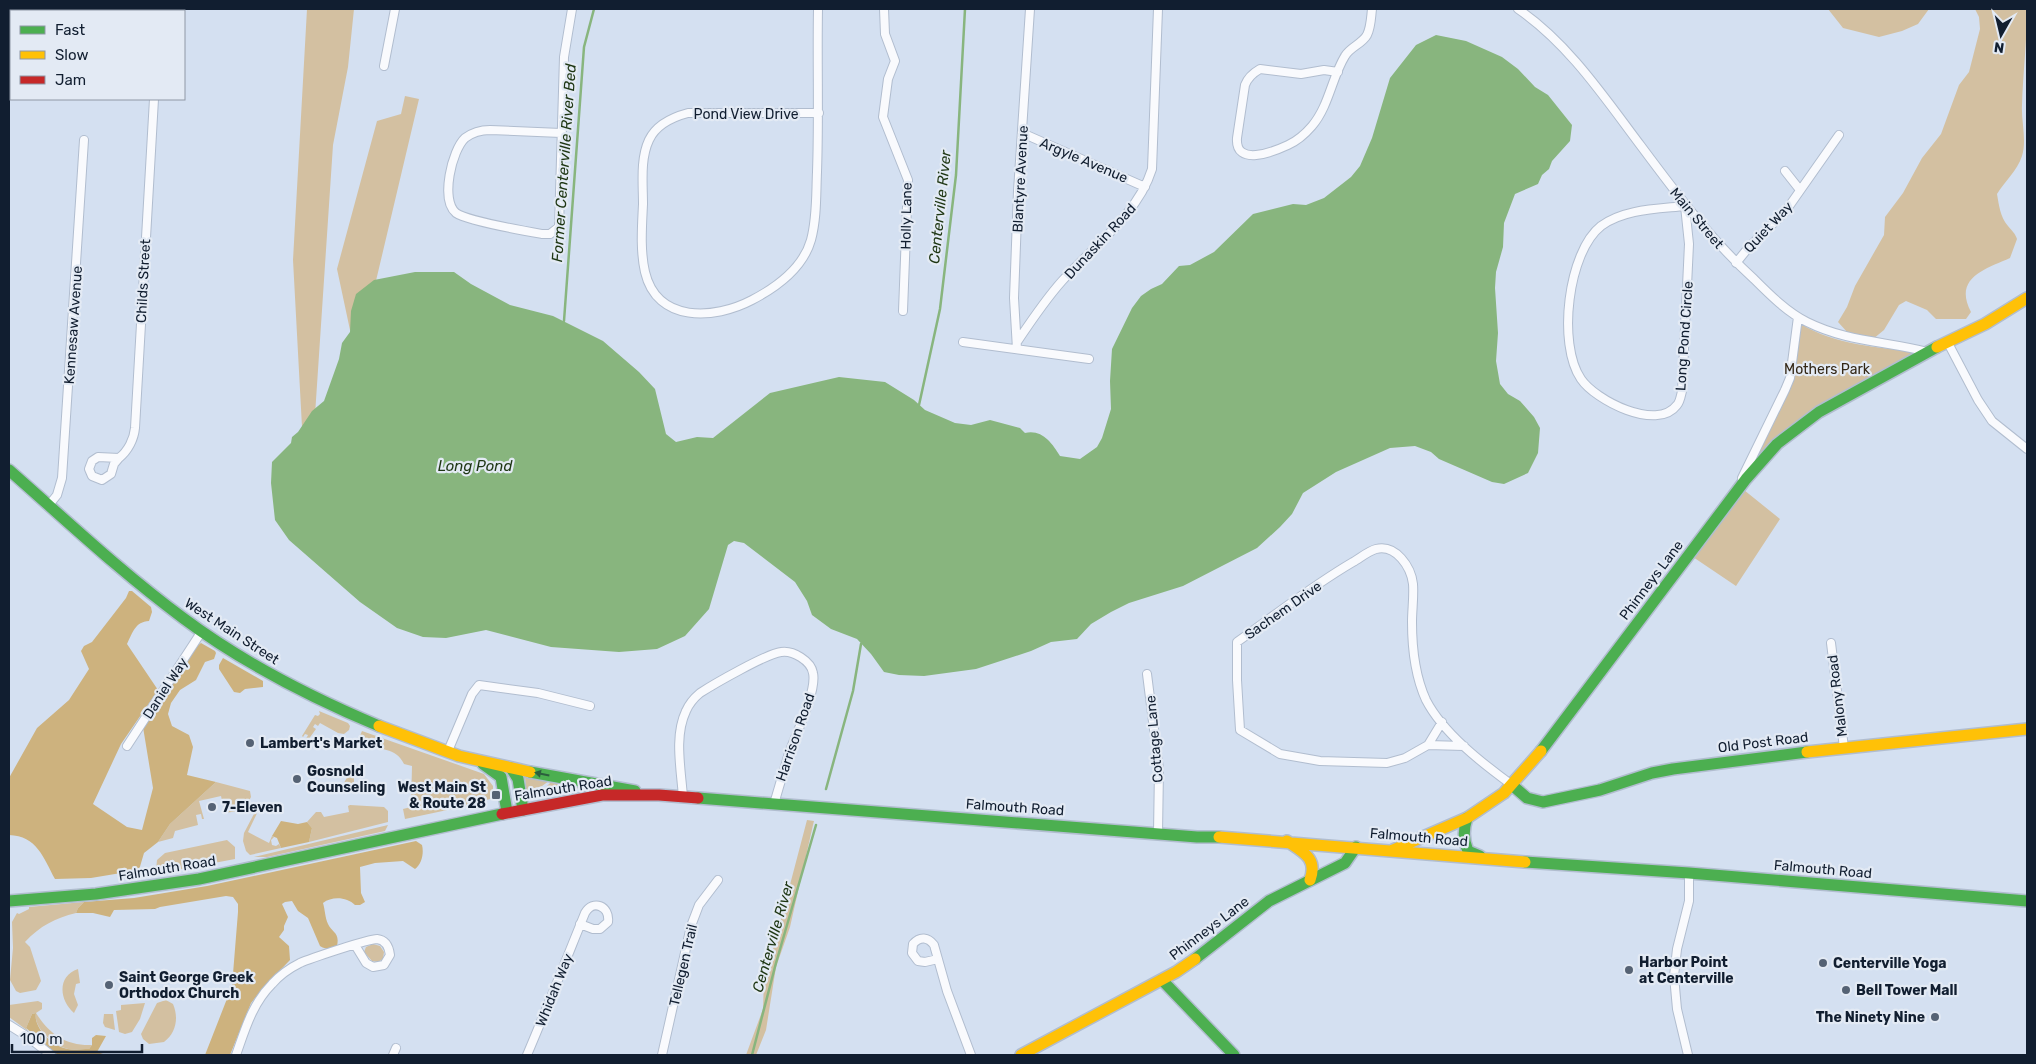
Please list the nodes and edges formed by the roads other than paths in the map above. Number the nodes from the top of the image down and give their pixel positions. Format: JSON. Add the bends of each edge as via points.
{"nodes":[{"id":1,"x":395,"y":9,"type":"edge"},
{"id":2,"x":572,"y":9,"type":"edge"},
{"id":3,"x":818,"y":9,"type":"edge"},
{"id":4,"x":884,"y":9,"type":"edge"},
{"id":5,"x":1030,"y":9,"type":"edge"},
{"id":6,"x":1158,"y":9,"type":"edge"},
{"id":7,"x":1372,"y":9,"type":"edge"},
{"id":8,"x":1518,"y":9,"type":"edge"},
{"id":9,"x":384,"y":66,"type":"dead end"},
{"id":10,"x":1338,"y":72,"type":"junction"},
{"id":11,"x":154,"y":100,"type":"edge"},
{"id":12,"x":819,"y":114,"type":"junction"},
{"id":13,"x":561,"y":133,"type":"junction"},
{"id":14,"x":1022,"y":133,"type":"junction"},
{"id":15,"x":1840,"y":136,"type":"dead end"},
{"id":16,"x":84,"y":140,"type":"dead end"},
{"id":17,"x":1785,"y":172,"type":"dead end"},
{"id":18,"x":1145,"y":187,"type":"junction"},
{"id":19,"x":1800,"y":190,"type":"junction"},
{"id":20,"x":1685,"y":206,"type":"junction"},
{"id":21,"x":1736,"y":263,"type":"junction"},
{"id":22,"x":2027,"y":298,"type":"edge"},
{"id":23,"x":903,"y":311,"type":"dead end"},
{"id":24,"x":1798,"y":316,"type":"junction"},
{"id":25,"x":964,"y":342,"type":"dead end"},
{"id":26,"x":1948,"y":343,"type":"junction"},
{"id":27,"x":1017,"y":346,"type":"junction"},
{"id":28,"x":1928,"y":352,"type":"junction"},
{"id":29,"x":1089,"y":358,"type":"dead end"},
{"id":30,"x":2027,"y":449,"type":"edge"},
{"id":31,"x":119,"y":458,"type":"dead end"},
{"id":32,"x":9,"y":470,"type":"edge"},
{"id":33,"x":1732,"y":496,"type":"junction"},
{"id":34,"x":48,"y":505,"type":"junction"},
{"id":35,"x":202,"y":631,"type":"junction"},
{"id":36,"x":1831,"y":643,"type":"dead end"},
{"id":37,"x":1147,"y":674,"type":"dead end"},
{"id":38,"x":590,"y":706,"type":"dead end"},
{"id":39,"x":1442,"y":722,"type":"junction"},
{"id":40,"x":2027,"y":729,"type":"edge"},
{"id":41,"x":1428,"y":745,"type":"junction"},
{"id":42,"x":128,"y":746,"type":"dead end"},
{"id":43,"x":1464,"y":746,"type":"junction"},
{"id":44,"x":1844,"y":748,"type":"junction"},
{"id":45,"x":448,"y":751,"type":"junction"},
{"id":46,"x":475,"y":760,"type":"junction"},
{"id":47,"x":510,"y":768,"type":"junction"},
{"id":48,"x":1512,"y":785,"type":"junction"},
{"id":49,"x":659,"y":795,"type":"junction"},
{"id":50,"x":683,"y":797,"type":"junction"},
{"id":51,"x":774,"y":804,"type":"junction"},
{"id":52,"x":523,"y":810,"type":"junction"},
{"id":53,"x":507,"y":812,"type":"junction"},
{"id":54,"x":1467,"y":818,"type":"junction"},
{"id":55,"x":1158,"y":834,"type":"junction"},
{"id":56,"x":1288,"y":841,"type":"junction"},
{"id":57,"x":1356,"y":847,"type":"junction"},
{"id":58,"x":1393,"y":850,"type":"junction"},
{"id":59,"x":1490,"y":858,"type":"junction"},
{"id":60,"x":1689,"y":873,"type":"junction"},
{"id":61,"x":718,"y":880,"type":"dead end"},
{"id":62,"x":1310,"y":880,"type":"junction"},
{"id":63,"x":9,"y":900,"type":"edge"},
{"id":64,"x":2027,"y":901,"type":"edge"},
{"id":65,"x":580,"y":924,"type":"dead end"},
{"id":66,"x":354,"y":945,"type":"junction"},
{"id":67,"x":938,"y":959,"type":"dead end"},
{"id":68,"x":1162,"y":980,"type":"junction"},
{"id":69,"x":9,"y":1025,"type":"edge"},
{"id":70,"x":50,"y":1055,"type":"edge"},
{"id":71,"x":236,"y":1055,"type":"edge"},
{"id":72,"x":527,"y":1055,"type":"edge"},
{"id":73,"x":662,"y":1055,"type":"edge"},
{"id":74,"x":971,"y":1055,"type":"edge"},
{"id":75,"x":1021,"y":1055,"type":"edge"},
{"id":76,"x":1234,"y":1055,"type":"edge"},
{"id":77,"x":1688,"y":1055,"type":"edge"}],
"edges":[{"from":1,"to":9,"type":"street"},
{"from":2,"to":13,"type":"street","via":[[564,56]]},
{"from":3,"to":12,"type":"street","name":"Pond View Drive"},
{"from":4,"to":23,"type":"street","name":"Holly Lane","via":[[885,34],[895,61],[888,79],[884,117],[908,180]]},
{"from":5,"to":14,"type":"street","name":"Blantyre Avenue"},
{"from":6,"to":18,"type":"street","name":"Dunaskin Road","via":[[1152,169]]},
{"from":7,"to":10,"type":"street","via":[[1367,34],[1344,57]]},
{"from":8,"to":20,"type":"street","name":"Main Street","via":[[1556,40],[1583,69]]},
{"from":10,"to":10,"type":"street","via":[[1325,104],[1306,132],[1290,144],[1265,153],[1249,155],[1239,151],[1245,84],[1250,76],[1260,69],[1301,74],[1324,70]]},
{"from":11,"to":31,"type":"street","name":"Childs Street","via":[[135,428],[126,451]]},
{"from":12,"to":12,"type":"street","name":"Pond View Drive","via":[[812,235],[807,251],[794,269],[764,294],[718,312],[688,313],[661,300],[649,283],[642,244],[644,158],[654,131],[688,113]]},
{"from":13,"to":13,"type":"street","via":[[560,223],[557,230],[542,234],[516,229],[462,216],[451,208],[448,191],[455,155],[461,143],[472,134],[480,130]]},
{"from":14,"to":18,"type":"street","name":"Argyle Avenue"},
{"from":14,"to":27,"type":"street","name":"Blantyre Avenue","via":[[1014,298]]},
{"from":15,"to":19,"type":"street","name":"Quiet Way"},
{"from":16,"to":34,"type":"street","name":"Kennesaw Avenue","via":[[62,478],[59,490]]},
{"from":17,"to":19,"type":"street","name":"Quiet Way"},
{"from":18,"to":27,"type":"street","name":"Dunaskin Road","via":[[1128,213],[1037,313]]},
{"from":19,"to":21,"type":"street","name":"Quiet Way","via":[[1785,212]]},
{"from":20,"to":20,"type":"street","name":"Long Pond Circle","via":[[1689,244],[1682,390],[1678,405],[1670,411],[1658,415],[1633,412],[1589,389],[1573,364],[1569,323],[1575,269],[1589,237],[1602,225],[1618,216]]},
{"from":20,"to":21,"type":"street","name":"Main Street"},
{"from":21,"to":24,"type":"street","name":"Main Street"},
{"from":22,"to":26,"type":"main road","name":"Phinneys Lane"},
{"from":24,"to":28,"type":"street","name":"Main Street","via":[[1849,338]]},
{"from":24,"to":33,"type":"street","via":[[1790,378]]},
{"from":25,"to":27,"type":"street"},
{"from":26,"to":28,"type":"main road","name":"Phinneys Lane"},
{"from":26,"to":30,"type":"street","via":[[1992,421]]},
{"from":27,"to":29,"type":"street"},
{"from":28,"to":33,"type":"main road","name":"Phinneys Lane","via":[[1819,412],[1766,456]]},
{"from":32,"to":34,"type":"main road","name":"West Main Street"},
{"from":33,"to":48,"type":"main road","name":"Phinneys Lane","via":[[1567,718]]},
{"from":34,"to":35,"type":"main road","name":"West Main Street","via":[[146,590]]},
{"from":35,"to":42,"type":"street","name":"Daniel Way"},
{"from":35,"to":45,"type":"main road","name":"West Main Street","via":[[311,696],[361,719]]},
{"from":36,"to":44,"type":"street","name":"Malony Road"},
{"from":37,"to":55,"type":"street","name":"Cottage Lane","via":[[1159,769]]},
{"from":38,"to":45,"type":"street","via":[[538,693],[479,685],[472,694]]},
{"from":39,"to":41,"type":"street","name":"Sachem Drive"},
{"from":39,"to":41,"type":"street","name":"Sachem Drive","via":[[1426,699],[1416,668],[1412,628],[1413,583],[1407,564],[1389,550],[1376,549],[1344,567],[1237,642],[1240,730],[1271,750],[1320,761],[1387,763],[1405,758]]},
{"from":39,"to":43,"type":"street","name":"Sachem Drive"},
{"from":40,"to":44,"type":"main road","name":"Old Post Road"},
{"from":41,"to":43,"type":"street"},
{"from":43,"to":48,"type":"street","name":"Sachem Drive"},
{"from":44,"to":48,"type":"main road","name":"Old Post Road","via":[[1652,773],[1600,790],[1543,802],[1527,798]]},
{"from":45,"to":46,"type":"main road","name":"West Main Street"},
{"from":46,"to":47,"type":"main road","name":"West Main Street"},
{"from":46,"to":53,"type":"main road","name":"West Main Street","via":[[500,777]]},
{"from":49,"to":47,"type":"main road","name":"West Main Street","one_way":true},
{"from":47,"to":52,"type":"main road","via":[[518,779]]},
{"from":48,"to":54,"type":"main road","name":"Phinneys Lane"},
{"from":49,"to":50,"type":"main road","name":"Falmouth Road"},
{"from":49,"to":52,"type":"main road","name":"Falmouth Road","via":[[602,795]]},
{"from":50,"to":51,"type":"main road","name":"Falmouth Road"},
{"from":50,"to":51,"type":"street","name":"Harrison Road","via":[[680,729],[690,703],[700,693],[760,660],[786,652],[807,663],[813,680]]},
{"from":51,"to":55,"type":"main road","name":"Falmouth Road"},
{"from":52,"to":53,"type":"main road","name":"Falmouth Road"},
{"from":53,"to":63,"type":"main road","name":"Falmouth Road","via":[[199,879],[96,894]]},
{"from":54,"to":58,"type":"main road","name":"Phinneys Lane"},
{"from":54,"to":59,"type":"main road","via":[[1464,836],[1468,851]]},
{"from":55,"to":56,"type":"main road","name":"Falmouth Road"},
{"from":56,"to":57,"type":"main road","name":"Falmouth Road"},
{"from":56,"to":62,"type":"main road","via":[[1311,859],[1314,869]]},
{"from":57,"to":58,"type":"main road","name":"Falmouth Road"},
{"from":57,"to":62,"type":"main road","name":"Phinneys Lane","via":[[1345,862]]},
{"from":58,"to":59,"type":"main road","name":"Falmouth Road"},
{"from":59,"to":60,"type":"main road","name":"Falmouth Road"},
{"from":60,"to":64,"type":"main road","name":"Falmouth Road"},
{"from":60,"to":77,"type":"street","via":[[1689,901],[1674,976]]},
{"from":61,"to":73,"type":"street","name":"Tellegen Trail","via":[[700,905],[691,926]]},
{"from":62,"to":68,"type":"main road","name":"Phinneys Lane","via":[[1270,901],[1195,960]]},
{"from":65,"to":72,"type":"street","name":"Whidah Way"},
{"from":66,"to":66,"type":"street","via":[[380,940],[388,947],[388,959],[381,966],[370,966]]},
{"from":66,"to":71,"type":"street","via":[[300,963],[272,983],[251,1014]]},
{"from":67,"to":74,"type":"street"},
{"from":68,"to":75,"type":"main road","name":"Phinneys Lane"},
{"from":68,"to":76,"type":"main road"},
{"from":69,"to":70,"type":"street"}]}
